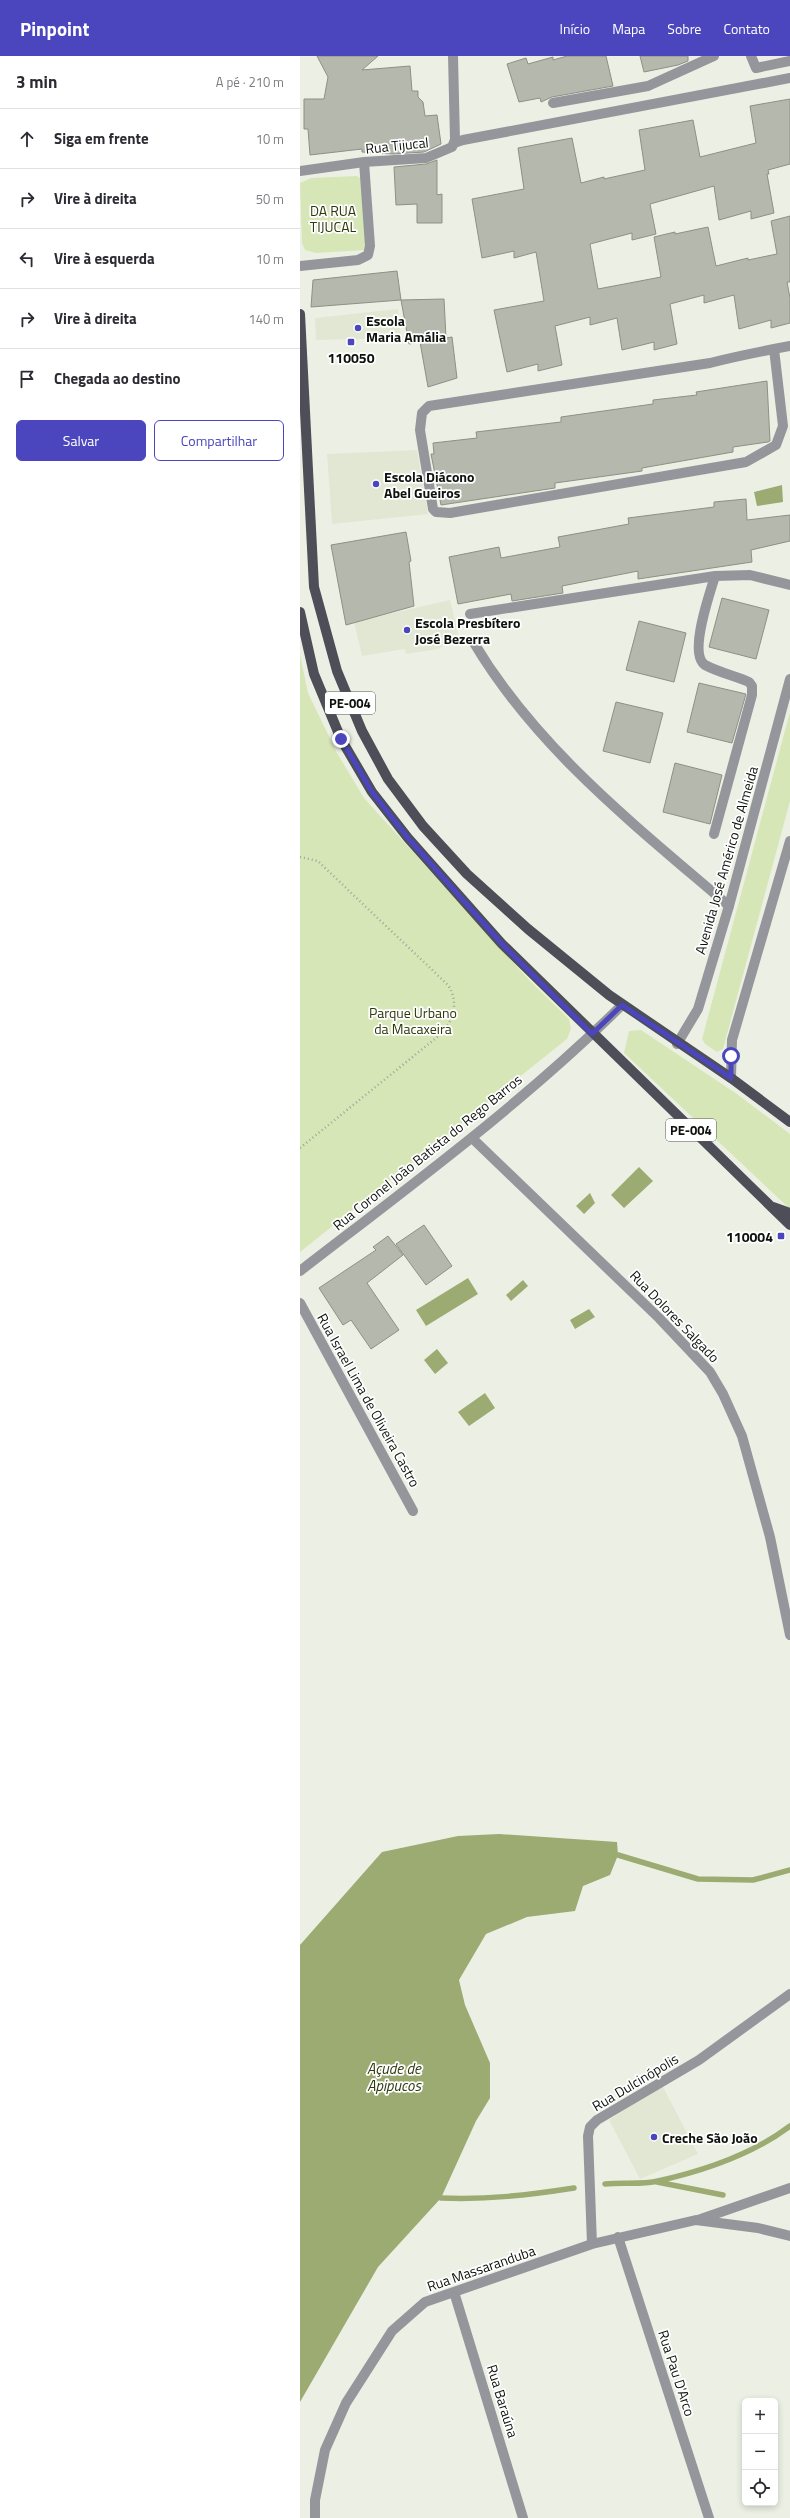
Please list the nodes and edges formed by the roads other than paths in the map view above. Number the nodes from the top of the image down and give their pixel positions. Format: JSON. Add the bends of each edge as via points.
{"nodes":[{"id":1,"x":452,"y":56,"type":"edge"},
{"id":2,"x":714,"y":56,"type":"edge"},
{"id":3,"x":751,"y":56,"type":"edge"},
{"id":4,"x":790,"y":61,"type":"edge"},
{"id":5,"x":790,"y":78,"type":"edge"},
{"id":6,"x":553,"y":103,"type":"dead end"},
{"id":7,"x":454,"y":143,"type":"junction"},
{"id":8,"x":364,"y":162,"type":"junction"},
{"id":9,"x":300,"y":172,"type":"edge"},
{"id":10,"x":300,"y":266,"type":"edge"},
{"id":11,"x":300,"y":314,"type":"edge"},
{"id":12,"x":790,"y":346,"type":"edge"},
{"id":13,"x":774,"y":349,"type":"junction"},
{"id":14,"x":715,"y":576,"type":"junction"},
{"id":15,"x":790,"y":585,"type":"edge"},
{"id":16,"x":300,"y":612,"type":"edge"},
{"id":17,"x":470,"y":614,"type":"dead end"},
{"id":18,"x":474,"y":644,"type":"dead end"},
{"id":19,"x":790,"y":679,"type":"edge"},
{"id":20,"x":714,"y":834,"type":"dead end"},
{"id":21,"x":790,"y":841,"type":"edge"},
{"id":22,"x":729,"y":906,"type":"junction"},
{"id":23,"x":622,"y":1005,"type":"junction"},
{"id":24,"x":592,"y":1034,"type":"junction"},
{"id":25,"x":677,"y":1044,"type":"junction"},
{"id":26,"x":731,"y":1078,"type":"junction"},
{"id":27,"x":790,"y":1122,"type":"edge"},
{"id":28,"x":472,"y":1138,"type":"junction"},
{"id":29,"x":768,"y":1204,"type":"junction"},
{"id":30,"x":790,"y":1213,"type":"edge"},
{"id":31,"x":790,"y":1225,"type":"edge"},
{"id":32,"x":300,"y":1271,"type":"edge"},
{"id":33,"x":300,"y":1303,"type":"edge"},
{"id":34,"x":413,"y":1511,"type":"dead end"},
{"id":35,"x":790,"y":1635,"type":"edge"},
{"id":36,"x":790,"y":1994,"type":"edge"},
{"id":37,"x":789,"y":2190,"type":"edge"},
{"id":38,"x":696,"y":2220,"type":"junction"},
{"id":39,"x":790,"y":2236,"type":"edge"},
{"id":40,"x":618,"y":2238,"type":"junction"},
{"id":41,"x":592,"y":2244,"type":"junction"},
{"id":42,"x":454,"y":2292,"type":"junction"},
{"id":43,"x":315,"y":2518,"type":"edge"},
{"id":44,"x":524,"y":2518,"type":"edge"},
{"id":45,"x":709,"y":2518,"type":"edge"}],
"edges":[{"from":1,"to":7,"type":"street"},
{"from":2,"to":6,"type":"street","via":[[648,86]]},
{"from":3,"to":4,"type":"street","via":[[756,68]]},
{"from":5,"to":7,"type":"street","name":"Rua Tijucal"},
{"from":7,"to":8,"type":"street","name":"Rua Tijucal","via":[[446,151],[426,158]]},
{"from":8,"to":9,"type":"street","name":"Rua Tijucal"},
{"from":8,"to":10,"type":"street","via":[[370,246],[368,255],[358,260]]},
{"from":11,"to":23,"type":"main road","number":"PE-004","via":[[314,587],[337,671],[362,731],[388,779],[423,826],[467,874],[528,929]]},
{"from":12,"to":13,"type":"street"},
{"from":13,"to":13,"type":"street","via":[[710,363],[429,406],[422,413],[420,430],[431,505],[436,512],[450,513],[746,462],[776,445],[783,426]]},
{"from":14,"to":15,"type":"street","via":[[750,575]]},
{"from":14,"to":17,"type":"street"},
{"from":14,"to":20,"type":"street","via":[[698,641],[698,653],[704,664],[749,682],[752,686],[752,695]]},
{"from":16,"to":24,"type":"main road","number":"PE-004","via":[[314,674],[326,707],[341,739],[372,792],[408,838],[502,944]]},
{"from":18,"to":22,"type":"street","via":[[494,677],[516,705],[577,773],[607,802]]},
{"from":19,"to":22,"type":"street","name":"Avenida José Américo de Almeida"},
{"from":21,"to":26,"type":"street","via":[[732,1040]]},
{"from":22,"to":25,"type":"street","name":"Avenida José Américo de Almeida","via":[[698,1009]]},
{"from":23,"to":24,"type":"street","name":"Rua Coronel João Batista do Rego Barros"},
{"from":23,"to":25,"type":"main road","number":"PE-004"},
{"from":24,"to":28,"type":"street","name":"Rua Coronel João Batista do Rego Barros"},
{"from":24,"to":29,"type":"main road","number":"PE-004"},
{"from":25,"to":26,"type":"main road","number":"PE-004"},
{"from":26,"to":27,"type":"main road","number":"PE-004"},
{"from":28,"to":32,"type":"street","name":"Rua Coronel João Batista do Rego Barros"},
{"from":28,"to":35,"type":"street","name":"Rua Dolores Salgado","via":[[659,1318],[710,1372],[742,1436],[770,1537]]},
{"from":29,"to":30,"type":"main road"},
{"from":29,"to":31,"type":"main road","number":"PE-004"},
{"from":33,"to":34,"type":"street","name":"Rua Israel Lima de Oliveira Castro"},
{"from":36,"to":41,"type":"street","name":"Rua Dulcinópolis","via":[[699,2060],[597,2120],[590,2128],[588,2136]]},
{"from":37,"to":38,"type":"street"},
{"from":38,"to":39,"type":"street","name":"Rua Massaranduba","via":[[758,2228]]},
{"from":38,"to":40,"type":"street","name":"Rua Massaranduba"},
{"from":40,"to":41,"type":"street","name":"Rua Massaranduba"},
{"from":40,"to":45,"type":"street","name":"Rua Pau D'Arco"},
{"from":41,"to":42,"type":"street","name":"Rua Massaranduba"},
{"from":42,"to":43,"type":"street","name":"Rua Massaranduba","via":[[425,2302],[392,2331],[346,2403],[326,2450],[316,2493]]},
{"from":42,"to":44,"type":"street","name":"Rua Baraúna"}]}
